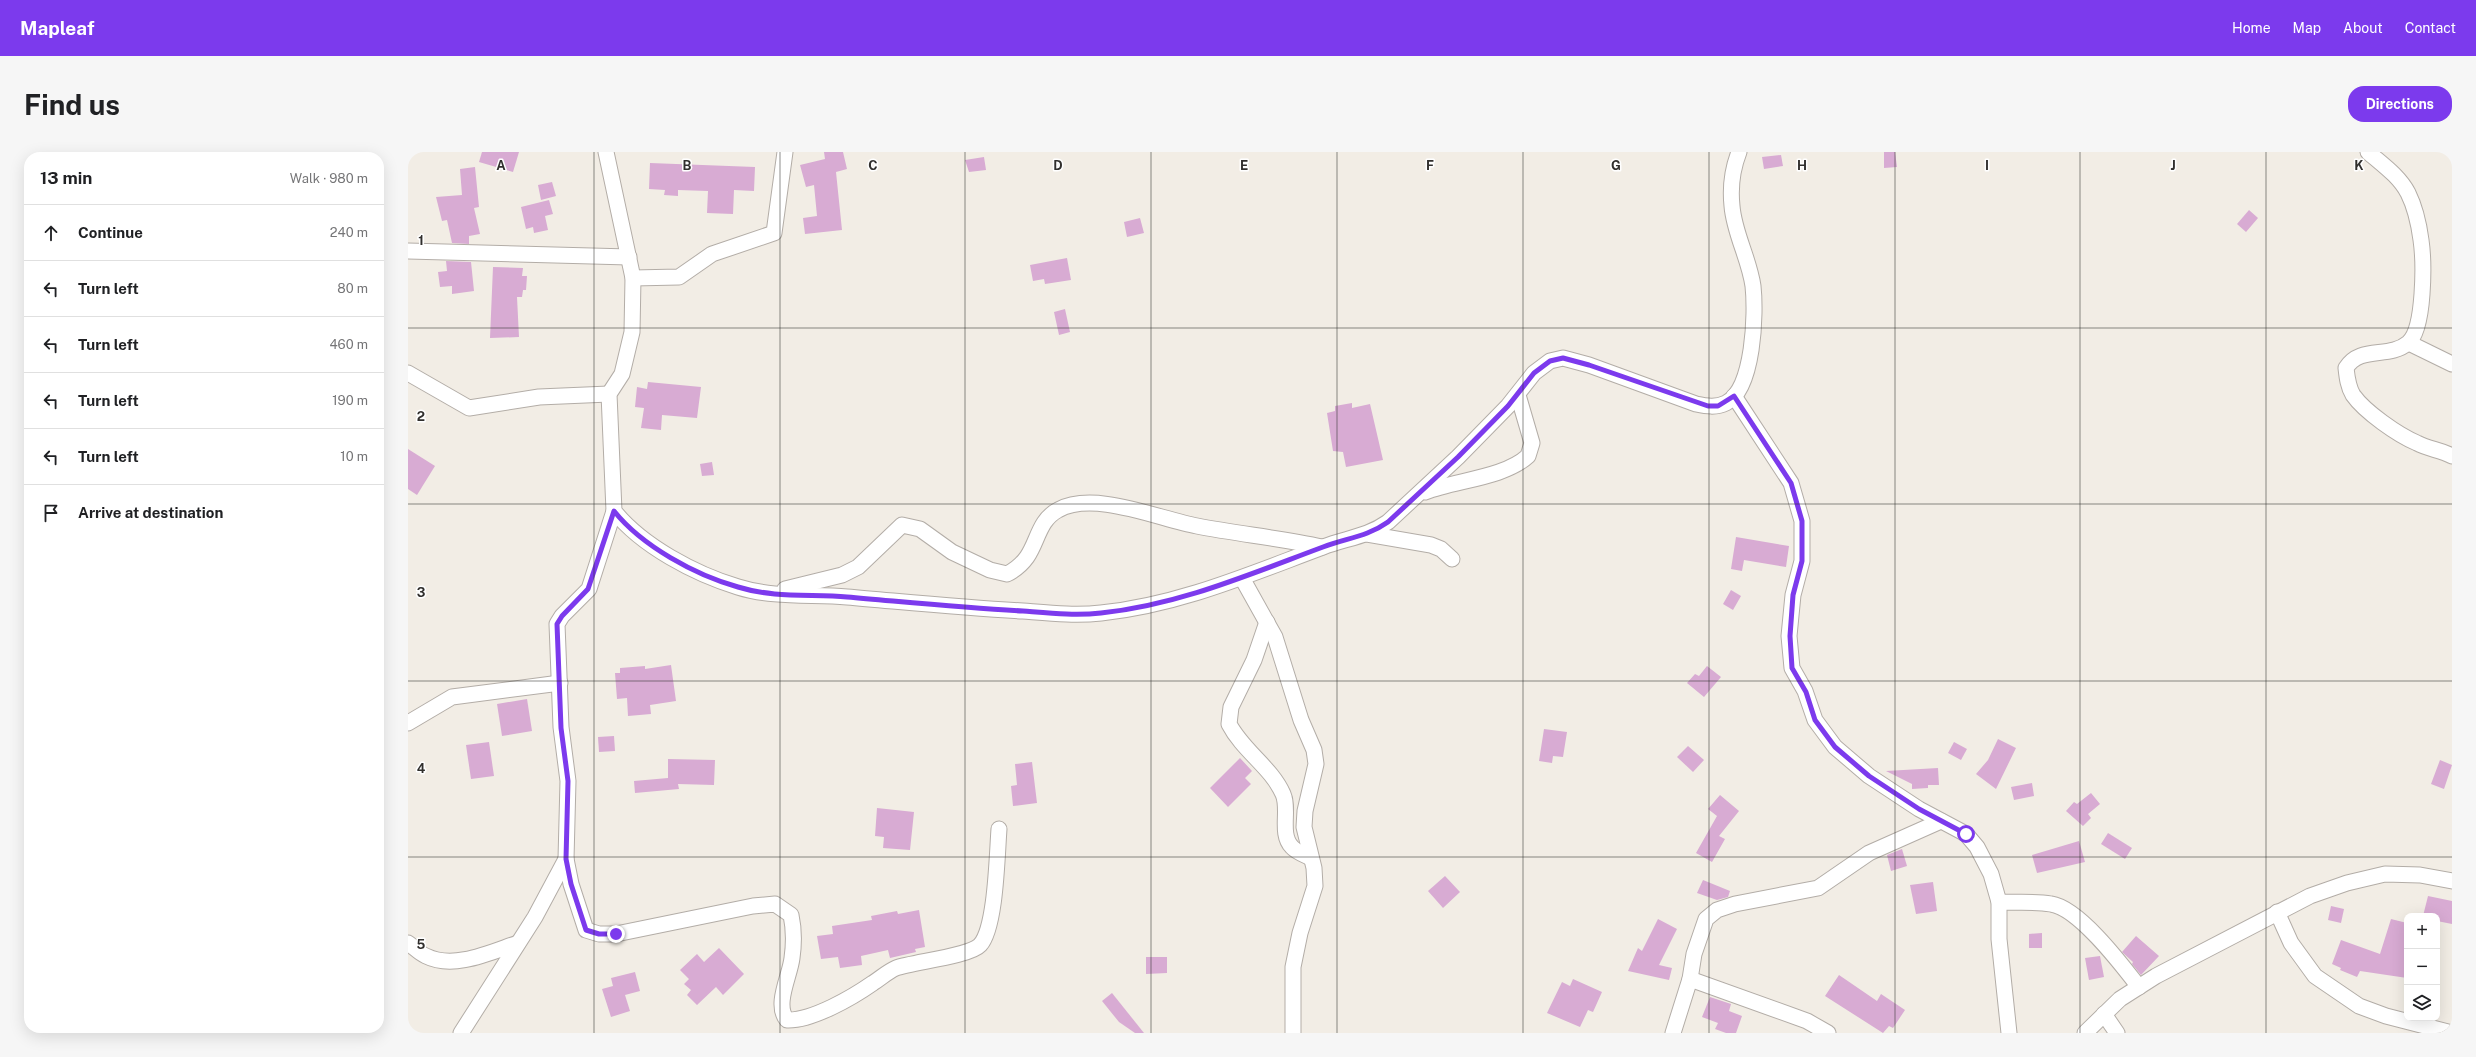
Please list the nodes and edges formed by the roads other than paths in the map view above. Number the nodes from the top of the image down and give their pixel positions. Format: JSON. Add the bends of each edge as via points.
{"nodes":[{"id":1,"x":606,"y":152,"type":"edge"},
{"id":2,"x":785,"y":152,"type":"edge"},
{"id":3,"x":1739,"y":152,"type":"edge"},
{"id":4,"x":2368,"y":152,"type":"edge"},
{"id":5,"x":408,"y":250,"type":"edge"},
{"id":6,"x":629,"y":257,"type":"junction"},
{"id":7,"x":633,"y":278,"type":"junction"},
{"id":8,"x":2409,"y":343,"type":"junction"},
{"id":9,"x":2452,"y":364,"type":"edge"},
{"id":10,"x":408,"y":373,"type":"edge"},
{"id":11,"x":609,"y":394,"type":"junction"},
{"id":12,"x":1518,"y":395,"type":"junction"},
{"id":13,"x":1734,"y":396,"type":"junction"},
{"id":14,"x":2452,"y":456,"type":"edge"},
{"id":15,"x":1416,"y":495,"type":"junction"},
{"id":16,"x":614,"y":511,"type":"junction"},
{"id":17,"x":1367,"y":534,"type":"junction"},
{"id":18,"x":1322,"y":547,"type":"junction"},
{"id":19,"x":1452,"y":559,"type":"dead end"},
{"id":20,"x":1242,"y":578,"type":"junction"},
{"id":21,"x":766,"y":594,"type":"junction"},
{"id":22,"x":1268,"y":622,"type":"junction"},
{"id":23,"x":560,"y":683,"type":"junction"},
{"id":24,"x":408,"y":723,"type":"edge"},
{"id":25,"x":1941,"y":821,"type":"junction"},
{"id":26,"x":999,"y":829,"type":"dead end"},
{"id":27,"x":1311,"y":858,"type":"junction"},
{"id":28,"x":566,"y":859,"type":"junction"},
{"id":29,"x":2452,"y":881,"type":"edge"},
{"id":30,"x":1999,"y":902,"type":"junction"},
{"id":31,"x":2277,"y":912,"type":"junction"},
{"id":32,"x":408,"y":943,"type":"edge"},
{"id":33,"x":518,"y":943,"type":"junction"},
{"id":34,"x":1690,"y":980,"type":"junction"},
{"id":35,"x":2139,"y":987,"type":"junction"},
{"id":36,"x":2104,"y":1014,"type":"junction"},
{"id":37,"x":461,"y":1033,"type":"edge"},
{"id":38,"x":1293,"y":1033,"type":"edge"},
{"id":39,"x":1673,"y":1033,"type":"edge"},
{"id":40,"x":1828,"y":1033,"type":"edge"},
{"id":41,"x":2008,"y":1033,"type":"edge"},
{"id":42,"x":2085,"y":1033,"type":"edge"},
{"id":43,"x":2117,"y":1033,"type":"edge"},
{"id":44,"x":2452,"y":1033,"type":"edge"}],
"edges":[{"from":1,"to":6,"type":"street"},
{"from":2,"to":7,"type":"street","via":[[774,233],[712,254],[679,277]]},
{"from":3,"to":13,"type":"street","via":[[1730,190],[1732,208],[1752,285],[1754,313],[1748,368]]},
{"from":4,"to":8,"type":"street","via":[[2395,175],[2408,193],[2422,241],[2421,296],[2416,332]]},
{"from":5,"to":6,"type":"street"},
{"from":6,"to":7,"type":"street"},
{"from":7,"to":11,"type":"street","via":[[632,332],[622,374]]},
{"from":8,"to":9,"type":"street"},
{"from":8,"to":14,"type":"street","via":[[2401,348],[2353,358],[2346,368],[2349,387],[2353,395],[2370,412],[2403,436],[2417,444]]},
{"from":10,"to":11,"type":"street","via":[[469,408],[539,397]]},
{"from":11,"to":16,"type":"street"},
{"from":12,"to":13,"type":"street","via":[[1534,373],[1550,361],[1563,358],[1696,404],[1718,406]]},
{"from":12,"to":15,"type":"street","via":[[1458,457]]},
{"from":12,"to":15,"type":"street","via":[[1532,443],[1528,456],[1505,469],[1443,484]]},
{"from":13,"to":25,"type":"street","via":[[1791,483],[1802,521],[1802,561],[1793,595],[1790,636],[1792,668],[1806,692],[1815,720],[1835,747],[1869,776]]},
{"from":15,"to":17,"type":"street","via":[[1388,522]]},
{"from":16,"to":21,"type":"street","via":[[626,526],[683,565],[737,587]]},
{"from":16,"to":23,"type":"street","via":[[588,589],[557,624]]},
{"from":17,"to":18,"type":"street"},
{"from":17,"to":19,"type":"street","via":[[1431,545],[1441,549]]},
{"from":18,"to":20,"type":"street"},
{"from":18,"to":21,"type":"street","via":[[1199,527],[1112,506],[1077,504],[1050,515],[1028,556],[1007,574],[990,570],[952,552],[920,529],[902,525],[858,567],[842,575]]},
{"from":20,"to":21,"type":"street","via":[[1183,598],[1091,614],[988,610],[825,595]]},
{"from":20,"to":22,"type":"street"},
{"from":22,"to":27,"type":"street","via":[[1314,750],[1316,764],[1305,811],[1304,827]]},
{"from":22,"to":27,"type":"street","via":[[1254,660],[1231,708],[1229,724],[1244,747],[1279,785],[1287,802],[1287,838],[1292,847]]},
{"from":23,"to":24,"type":"street","via":[[452,697]]},
{"from":23,"to":28,"type":"street","via":[[561,728],[568,781]]},
{"from":25,"to":30,"type":"street","via":[[1966,834],[1977,846],[1991,874]]},
{"from":25,"to":34,"type":"street","via":[[1869,853],[1818,888],[1735,904],[1717,910],[1706,919],[1694,954]]},
{"from":26,"to":28,"type":"street","via":[[990,919],[980,946],[904,965],[887,972],[836,1005],[796,1020],[787,1020],[782,1014],[793,956],[791,915],[784,908],[775,904],[753,906],[616,934],[599,934],[586,930]]},
{"from":27,"to":38,"type":"street","via":[[1315,886],[1300,933],[1293,966]]},
{"from":28,"to":33,"type":"street"},
{"from":29,"to":31,"type":"street","via":[[2420,875],[2385,874],[2347,883]]},
{"from":30,"to":35,"type":"street","via":[[2053,904],[2063,908],[2105,944]]},
{"from":30,"to":41,"type":"street","via":[[1999,939]]},
{"from":31,"to":35,"type":"street"},
{"from":31,"to":44,"type":"street","via":[[2291,943],[2315,976],[2359,1006],[2386,1016]]},
{"from":32,"to":33,"type":"street","via":[[426,956],[443,961],[462,959]]},
{"from":33,"to":37,"type":"street"},
{"from":34,"to":39,"type":"street"},
{"from":34,"to":40,"type":"street","via":[[1807,1021]]},
{"from":35,"to":36,"type":"street","via":[[2120,999]]},
{"from":36,"to":42,"type":"street"},
{"from":36,"to":43,"type":"street"}]}
